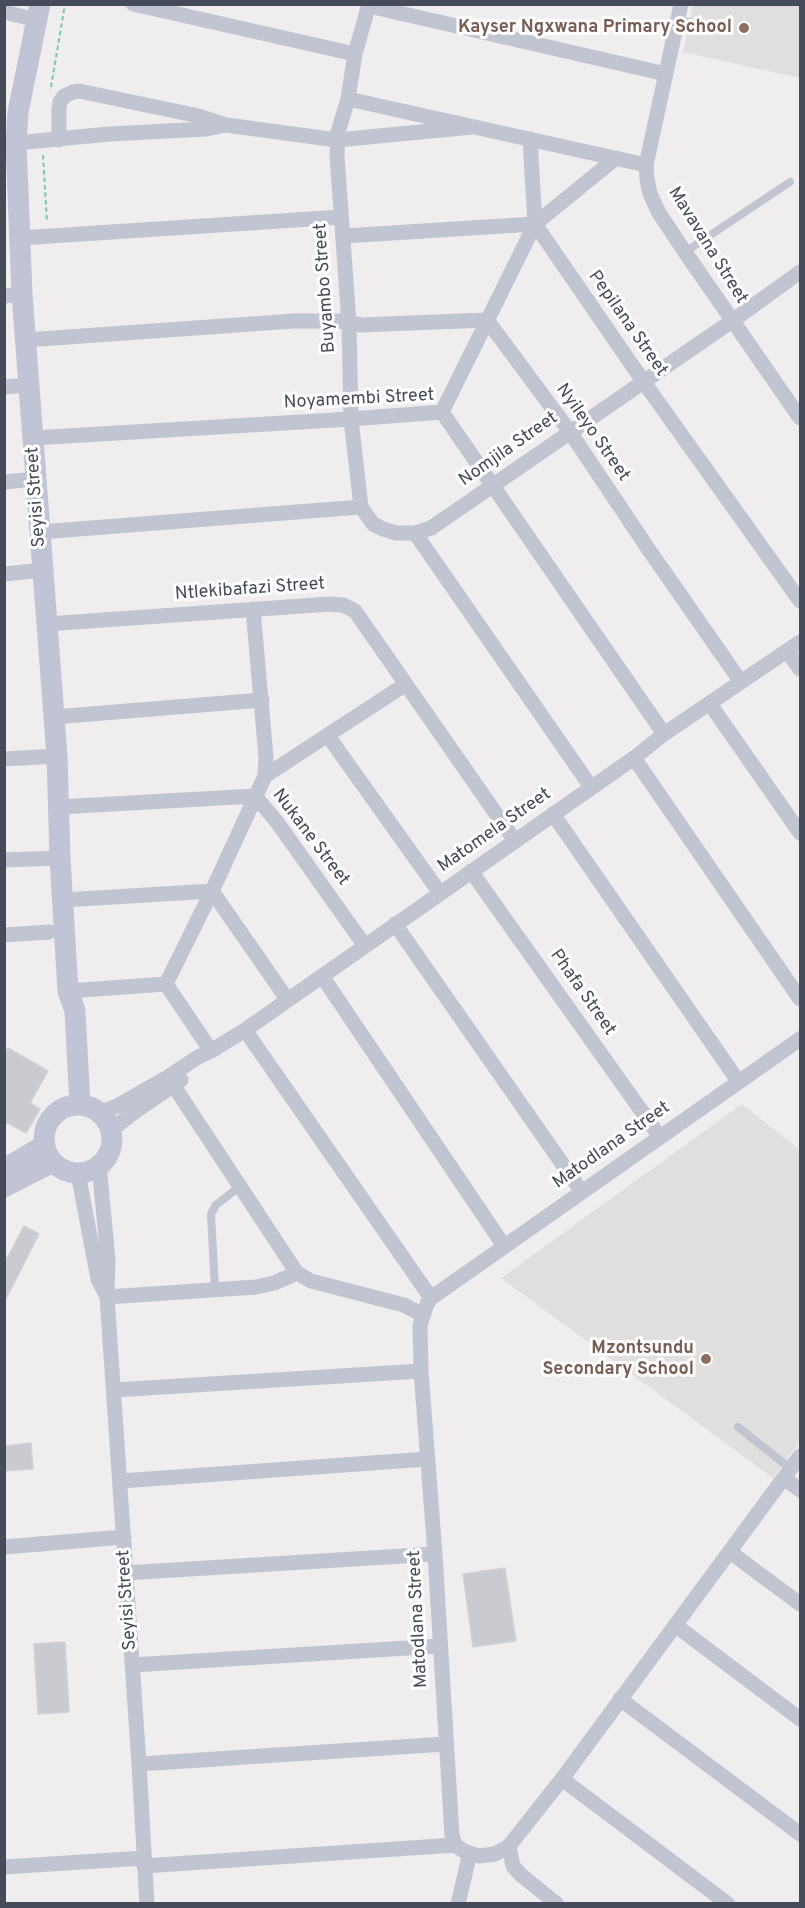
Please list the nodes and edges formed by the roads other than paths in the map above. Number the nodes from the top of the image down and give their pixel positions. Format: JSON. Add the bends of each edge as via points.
{"nodes":[{"id":1,"x":133,"y":4,"type":"edge"},
{"id":2,"x":681,"y":4,"type":"edge"},
{"id":3,"x":369,"y":5,"type":"edge"},
{"id":4,"x":4,"y":12,"type":"edge"},
{"id":5,"x":39,"y":12,"type":"edge"},
{"id":6,"x":678,"y":20,"type":"junction"},
{"id":7,"x":726,"y":29,"type":"dead end"},
{"id":8,"x":355,"y":54,"type":"junction"},
{"id":9,"x":666,"y":74,"type":"junction"},
{"id":10,"x":348,"y":99,"type":"junction"},
{"id":11,"x":11,"y":112,"type":"edge"},
{"id":12,"x":226,"y":125,"type":"junction"},
{"id":13,"x":472,"y":126,"type":"junction"},
{"id":14,"x":530,"y":139,"type":"junction"},
{"id":15,"x":59,"y":140,"type":"junction"},
{"id":16,"x":337,"y":140,"type":"junction"},
{"id":17,"x":16,"y":143,"type":"junction"},
{"id":18,"x":616,"y":158,"type":"junction"},
{"id":19,"x":646,"y":165,"type":"junction"},
{"id":20,"x":790,"y":182,"type":"dead end"},
{"id":21,"x":11,"y":204,"type":"edge"},
{"id":22,"x":341,"y":217,"type":"junction"},
{"id":23,"x":535,"y":224,"type":"junction"},
{"id":24,"x":344,"y":236,"type":"junction"},
{"id":25,"x":20,"y":238,"type":"junction"},
{"id":26,"x":685,"y":252,"type":"junction"},
{"id":27,"x":801,"y":272,"type":"edge"},
{"id":28,"x":13,"y":295,"type":"edge"},
{"id":29,"x":487,"y":320,"type":"junction"},
{"id":30,"x":732,"y":321,"type":"junction"},
{"id":31,"x":349,"y":323,"type":"junction"},
{"id":32,"x":26,"y":340,"type":"junction"},
{"id":33,"x":643,"y":381,"type":"junction"},
{"id":34,"x":29,"y":385,"type":"junction"},
{"id":35,"x":4,"y":387,"type":"edge"},
{"id":36,"x":442,"y":412,"type":"junction"},
{"id":37,"x":801,"y":418,"type":"edge"},
{"id":38,"x":351,"y":419,"type":"junction"},
{"id":39,"x":570,"y":432,"type":"junction"},
{"id":40,"x":33,"y":438,"type":"junction"},
{"id":41,"x":36,"y":479,"type":"junction"},
{"id":42,"x":4,"y":482,"type":"edge"},
{"id":43,"x":493,"y":485,"type":"junction"},
{"id":44,"x":360,"y":507,"type":"junction"},
{"id":45,"x":40,"y":532,"type":"junction"},
{"id":46,"x":415,"y":534,"type":"junction"},
{"id":47,"x":43,"y":570,"type":"junction"},
{"id":48,"x":4,"y":574,"type":"edge"},
{"id":49,"x":801,"y":601,"type":"edge"},
{"id":50,"x":253,"y":609,"type":"junction"},
{"id":51,"x":47,"y":624,"type":"junction"},
{"id":52,"x":801,"y":642,"type":"edge"},
{"id":53,"x":787,"y":651,"type":"junction"},
{"id":54,"x":801,"y":669,"type":"edge"},
{"id":55,"x":741,"y":682,"type":"junction"},
{"id":56,"x":406,"y":684,"type":"junction"},
{"id":57,"x":262,"y":700,"type":"junction"},
{"id":58,"x":710,"y":704,"type":"junction"},
{"id":59,"x":54,"y":717,"type":"junction"},
{"id":60,"x":664,"y":734,"type":"junction"},
{"id":61,"x":328,"y":736,"type":"junction"},
{"id":62,"x":57,"y":756,"type":"junction"},
{"id":63,"x":634,"y":758,"type":"junction"},
{"id":64,"x":4,"y":759,"type":"edge"},
{"id":65,"x":265,"y":776,"type":"junction"},
{"id":66,"x":591,"y":787,"type":"junction"},
{"id":67,"x":255,"y":796,"type":"junction"},
{"id":68,"x":59,"y":807,"type":"junction"},
{"id":69,"x":553,"y":814,"type":"junction"},
{"id":70,"x":801,"y":833,"type":"edge"},
{"id":71,"x":515,"y":841,"type":"junction"},
{"id":72,"x":60,"y":858,"type":"junction"},
{"id":73,"x":4,"y":860,"type":"edge"},
{"id":74,"x":471,"y":871,"type":"junction"},
{"id":75,"x":212,"y":891,"type":"junction"},
{"id":76,"x":440,"y":893,"type":"junction"},
{"id":77,"x":63,"y":900,"type":"junction"},
{"id":78,"x":395,"y":924,"type":"junction"},
{"id":79,"x":49,"y":932,"type":"dead end"},
{"id":80,"x":4,"y":935,"type":"edge"},
{"id":81,"x":364,"y":946,"type":"junction"},
{"id":82,"x":322,"y":976,"type":"junction"},
{"id":83,"x":170,"y":990,"type":"junction"},
{"id":84,"x":68,"y":991,"type":"junction"},
{"id":85,"x":288,"y":999,"type":"junction"},
{"id":86,"x":801,"y":999,"type":"edge"},
{"id":87,"x":244,"y":1030,"type":"junction"},
{"id":88,"x":801,"y":1039,"type":"edge"},
{"id":89,"x":211,"y":1051,"type":"junction"},
{"id":90,"x":738,"y":1081,"type":"junction"},
{"id":91,"x":171,"y":1082,"type":"junction"},
{"id":92,"x":59,"y":1110,"type":"junction"},
{"id":93,"x":97,"y":1116,"type":"junction"},
{"id":94,"x":660,"y":1137,"type":"junction"},
{"id":95,"x":49,"y":1154,"type":"junction"},
{"id":96,"x":99,"y":1165,"type":"junction"},
{"id":97,"x":4,"y":1170,"type":"edge"},
{"id":98,"x":78,"y":1173,"type":"junction"},
{"id":99,"x":4,"y":1187,"type":"edge"},
{"id":100,"x":239,"y":1187,"type":"junction"},
{"id":101,"x":582,"y":1192,"type":"junction"},
{"id":102,"x":504,"y":1246,"type":"junction"},
{"id":103,"x":297,"y":1273,"type":"junction"},
{"id":104,"x":215,"y":1290,"type":"junction"},
{"id":105,"x":107,"y":1297,"type":"junction"},
{"id":106,"x":430,"y":1298,"type":"junction"},
{"id":107,"x":423,"y":1315,"type":"junction"},
{"id":108,"x":421,"y":1371,"type":"junction"},
{"id":109,"x":114,"y":1390,"type":"junction"},
{"id":110,"x":738,"y":1427,"type":"dead end"},
{"id":111,"x":801,"y":1456,"type":"edge"},
{"id":112,"x":428,"y":1459,"type":"junction"},
{"id":113,"x":788,"y":1473,"type":"junction"},
{"id":114,"x":121,"y":1480,"type":"junction"},
{"id":115,"x":801,"y":1490,"type":"edge"},
{"id":116,"x":124,"y":1537,"type":"junction"},
{"id":117,"x":4,"y":1546,"type":"edge"},
{"id":118,"x":730,"y":1552,"type":"junction"},
{"id":119,"x":435,"y":1554,"type":"junction"},
{"id":120,"x":125,"y":1573,"type":"junction"},
{"id":121,"x":801,"y":1604,"type":"edge"},
{"id":122,"x":675,"y":1625,"type":"junction"},
{"id":123,"x":440,"y":1646,"type":"junction"},
{"id":124,"x":132,"y":1665,"type":"junction"},
{"id":125,"x":620,"y":1699,"type":"junction"},
{"id":126,"x":801,"y":1719,"type":"edge"},
{"id":127,"x":446,"y":1744,"type":"junction"},
{"id":128,"x":139,"y":1764,"type":"junction"},
{"id":129,"x":562,"y":1779,"type":"junction"},
{"id":130,"x":801,"y":1834,"type":"edge"},
{"id":131,"x":455,"y":1845,"type":"junction"},
{"id":132,"x":510,"y":1846,"type":"junction"},
{"id":133,"x":470,"y":1852,"type":"junction"},
{"id":134,"x":144,"y":1862,"type":"junction"},
{"id":135,"x":4,"y":1867,"type":"edge"},
{"id":136,"x":147,"y":1904,"type":"edge"},
{"id":137,"x":458,"y":1904,"type":"edge"},
{"id":138,"x":557,"y":1904,"type":"edge"},
{"id":139,"x":728,"y":1904,"type":"edge"}],
"edges":[{"from":1,"to":8,"type":"street"},
{"from":2,"to":6,"type":"street","name":"Mavavana Street"},
{"from":3,"to":8,"type":"street","name":"Buyambo Street"},
{"from":3,"to":9,"type":"street"},
{"from":4,"to":5,"type":"street"},
{"from":5,"to":11,"type":"street","name":"Seyisi Street"},
{"from":6,"to":7,"type":"lane"},
{"from":6,"to":9,"type":"street","name":"Mavavana Street"},
{"from":8,"to":10,"type":"street","name":"Buyambo Street"},
{"from":9,"to":19,"type":"street","name":"Mavavana Street"},
{"from":10,"to":13,"type":"street"},
{"from":10,"to":16,"type":"street","name":"Buyambo Street"},
{"from":11,"to":17,"type":"street","name":"Seyisi Street"},
{"from":12,"to":15,"type":"street"},
{"from":12,"to":15,"type":"street","via":[[79,91],[64,96],[60,102]]},
{"from":12,"to":16,"type":"street"},
{"from":13,"to":14,"type":"street"},
{"from":13,"to":16,"type":"street"},
{"from":14,"to":18,"type":"street"},
{"from":14,"to":23,"type":"street"},
{"from":15,"to":17,"type":"street"},
{"from":16,"to":22,"type":"street","name":"Buyambo Street"},
{"from":17,"to":21,"type":"street","name":"Seyisi Street"},
{"from":18,"to":19,"type":"street"},
{"from":18,"to":23,"type":"street"},
{"from":19,"to":26,"type":"street","name":"Mavavana Street","via":[[659,213]]},
{"from":20,"to":26,"type":"lane"},
{"from":21,"to":25,"type":"street","name":"Seyisi Street"},
{"from":22,"to":24,"type":"street","name":"Buyambo Street"},
{"from":22,"to":25,"type":"street"},
{"from":23,"to":24,"type":"street"},
{"from":23,"to":29,"type":"street"},
{"from":23,"to":33,"type":"street","name":"Pepilana Street"},
{"from":24,"to":31,"type":"street","name":"Buyambo Street"},
{"from":25,"to":28,"type":"street","name":"Seyisi Street"},
{"from":26,"to":30,"type":"street","name":"Mavavana Street"},
{"from":27,"to":30,"type":"street","name":"Nomjila Street"},
{"from":28,"to":32,"type":"street","name":"Seyisi Street"},
{"from":29,"to":31,"type":"street"},
{"from":29,"to":36,"type":"street"},
{"from":29,"to":39,"type":"street","name":"Nyileyo Street"},
{"from":30,"to":33,"type":"street","name":"Nomjila Street"},
{"from":30,"to":37,"type":"street","name":"Mavavana Street"},
{"from":31,"to":32,"type":"street","via":[[294,321]]},
{"from":31,"to":38,"type":"street","name":"Buyambo Street"},
{"from":32,"to":34,"type":"street","name":"Seyisi Street"},
{"from":33,"to":39,"type":"street","name":"Nomjila Street"},
{"from":33,"to":49,"type":"street","name":"Pepilana Street"},
{"from":34,"to":35,"type":"street"},
{"from":34,"to":40,"type":"street","name":"Seyisi Street"},
{"from":36,"to":38,"type":"street","name":"Noyamembi Street"},
{"from":36,"to":43,"type":"street","name":"Noyamembi Street"},
{"from":38,"to":40,"type":"street","name":"Noyamembi Street"},
{"from":38,"to":44,"type":"street","name":"Buyambo Street"},
{"from":39,"to":43,"type":"street","name":"Nomjila Street"},
{"from":39,"to":55,"type":"street","name":"Nyileyo Street"},
{"from":40,"to":41,"type":"street","name":"Seyisi Street"},
{"from":41,"to":42,"type":"street"},
{"from":41,"to":45,"type":"street","name":"Seyisi Street"},
{"from":43,"to":46,"type":"street","name":"Nomjila Street","via":[[431,528]]},
{"from":43,"to":60,"type":"street","name":"Noyamembi Street"},
{"from":44,"to":45,"type":"street"},
{"from":44,"to":46,"type":"street","via":[[373,524],[383,529]]},
{"from":45,"to":47,"type":"street","name":"Seyisi Street"},
{"from":46,"to":66,"type":"street"},
{"from":47,"to":48,"type":"street"},
{"from":47,"to":51,"type":"street","name":"Seyisi Street"},
{"from":50,"to":51,"type":"street","name":"Ntlekibafazi Street"},
{"from":50,"to":56,"type":"street","name":"Ntlekibafazi Street","via":[[343,605],[355,611]]},
{"from":50,"to":57,"type":"street"},
{"from":51,"to":59,"type":"street","name":"Seyisi Street"},
{"from":52,"to":53,"type":"street","name":"Matomela Street"},
{"from":53,"to":54,"type":"street"},
{"from":53,"to":55,"type":"street","name":"Matomela Street"},
{"from":55,"to":58,"type":"street","name":"Matomela Street"},
{"from":56,"to":61,"type":"street"},
{"from":56,"to":71,"type":"street","name":"Ntlekibafazi Street"},
{"from":57,"to":59,"type":"street"},
{"from":57,"to":65,"type":"street"},
{"from":58,"to":60,"type":"street","name":"Matomela Street"},
{"from":58,"to":70,"type":"street"},
{"from":59,"to":62,"type":"street","name":"Seyisi Street"},
{"from":60,"to":63,"type":"street","name":"Matomela Street"},
{"from":61,"to":65,"type":"street"},
{"from":61,"to":76,"type":"street"},
{"from":62,"to":64,"type":"street"},
{"from":62,"to":68,"type":"street","name":"Seyisi Street"},
{"from":63,"to":66,"type":"street","name":"Matomela Street"},
{"from":63,"to":86,"type":"street"},
{"from":65,"to":67,"type":"street"},
{"from":66,"to":69,"type":"street","name":"Matomela Street"},
{"from":67,"to":68,"type":"street","name":"Nukane Street"},
{"from":67,"to":75,"type":"street"},
{"from":67,"to":81,"type":"street","name":"Nukane Street","via":[[272,814]]},
{"from":68,"to":72,"type":"street","name":"Seyisi Street"},
{"from":69,"to":71,"type":"street","name":"Matomela Street"},
{"from":69,"to":90,"type":"street"},
{"from":71,"to":74,"type":"street","name":"Matomela Street"},
{"from":72,"to":73,"type":"street"},
{"from":72,"to":77,"type":"street","name":"Seyisi Street"},
{"from":74,"to":76,"type":"street","name":"Matomela Street"},
{"from":74,"to":94,"type":"street","name":"Phafa Street"},
{"from":75,"to":77,"type":"street"},
{"from":75,"to":83,"type":"street"},
{"from":75,"to":85,"type":"street"},
{"from":76,"to":78,"type":"street","name":"Matomela Street"},
{"from":77,"to":84,"type":"street","name":"Seyisi Street"},
{"from":78,"to":81,"type":"street","name":"Matomela Street"},
{"from":78,"to":101,"type":"street"},
{"from":79,"to":80,"type":"street"},
{"from":81,"to":82,"type":"street","name":"Matomela Street"},
{"from":82,"to":85,"type":"street","name":"Matomela Street"},
{"from":82,"to":102,"type":"street"},
{"from":83,"to":84,"type":"street"},
{"from":83,"to":89,"type":"street"},
{"from":84,"to":92,"type":"street","name":"Seyisi Street","via":[[64,1009],[66,1083]]},
{"from":84,"to":93,"type":"street","name":"Seyisi Street"},
{"from":85,"to":87,"type":"street","name":"Matomela Street"},
{"from":87,"to":89,"type":"street","name":"Matomela Street"},
{"from":87,"to":106,"type":"street"},
{"from":88,"to":90,"type":"street","name":"Matodlana Street"},
{"from":89,"to":91,"type":"street","name":"Matomela Street","via":[[204,1061]]},
{"from":90,"to":94,"type":"street","name":"Matodlana Street"},
{"from":91,"to":93,"type":"street","name":"Matomela Street"},
{"from":91,"to":100,"type":"street"},
{"from":92,"to":93,"type":"street","via":[[69,1106]]},
{"from":92,"to":95,"type":"street","via":[[44,1135]]},
{"from":93,"to":96,"type":"street","via":[[111,1146]]},
{"from":94,"to":101,"type":"street","name":"Matodlana Street"},
{"from":95,"to":97,"type":"street"},
{"from":95,"to":98,"type":"street","via":[[68,1171]]},
{"from":95,"to":99,"type":"street"},
{"from":96,"to":98,"type":"street"},
{"from":96,"to":105,"type":"street","name":"Seyisi Street","via":[[108,1259]]},
{"from":98,"to":105,"type":"street","name":"Seyisi Street","via":[[98,1279]]},
{"from":100,"to":103,"type":"street"},
{"from":100,"to":104,"type":"lane","via":[[216,1205],[211,1214]]},
{"from":101,"to":102,"type":"street","name":"Matodlana Street"},
{"from":102,"to":106,"type":"street","name":"Matodlana Street"},
{"from":103,"to":104,"type":"street","via":[[266,1286]]},
{"from":103,"to":107,"type":"street","via":[[311,1281],[404,1305]]},
{"from":104,"to":105,"type":"street"},
{"from":105,"to":109,"type":"street","name":"Seyisi Street"},
{"from":106,"to":107,"type":"street","name":"Matodlana Street"},
{"from":107,"to":108,"type":"street","name":"Matodlana Street"},
{"from":108,"to":109,"type":"street"},
{"from":108,"to":112,"type":"street","name":"Matodlana Street"},
{"from":109,"to":114,"type":"street","name":"Seyisi Street"},
{"from":110,"to":113,"type":"lane"},
{"from":111,"to":113,"type":"street"},
{"from":112,"to":114,"type":"street"},
{"from":112,"to":119,"type":"street","name":"Matodlana Street"},
{"from":113,"to":115,"type":"street"},
{"from":113,"to":118,"type":"street"},
{"from":114,"to":116,"type":"street","name":"Seyisi Street"},
{"from":116,"to":117,"type":"street"},
{"from":116,"to":120,"type":"street","name":"Seyisi Street"},
{"from":118,"to":121,"type":"street"},
{"from":118,"to":122,"type":"street"},
{"from":119,"to":120,"type":"street"},
{"from":119,"to":123,"type":"street","name":"Matodlana Street"},
{"from":120,"to":124,"type":"street","name":"Seyisi Street"},
{"from":122,"to":125,"type":"street"},
{"from":122,"to":126,"type":"street"},
{"from":123,"to":124,"type":"street"},
{"from":123,"to":127,"type":"street","name":"Matodlana Street"},
{"from":124,"to":128,"type":"street","name":"Seyisi Street"},
{"from":125,"to":129,"type":"street"},
{"from":125,"to":130,"type":"street"},
{"from":127,"to":128,"type":"street"},
{"from":127,"to":131,"type":"street","name":"Matodlana Street"},
{"from":128,"to":134,"type":"street","name":"Seyisi Street"},
{"from":129,"to":132,"type":"street"},
{"from":129,"to":139,"type":"street"},
{"from":131,"to":133,"type":"street"},
{"from":131,"to":134,"type":"street"},
{"from":132,"to":133,"type":"street","via":[[495,1854],[479,1856]]},
{"from":132,"to":138,"type":"street","via":[[513,1866],[520,1875]]},
{"from":133,"to":137,"type":"street"},
{"from":134,"to":135,"type":"street"},
{"from":134,"to":136,"type":"street","name":"Seyisi Street"}]}
